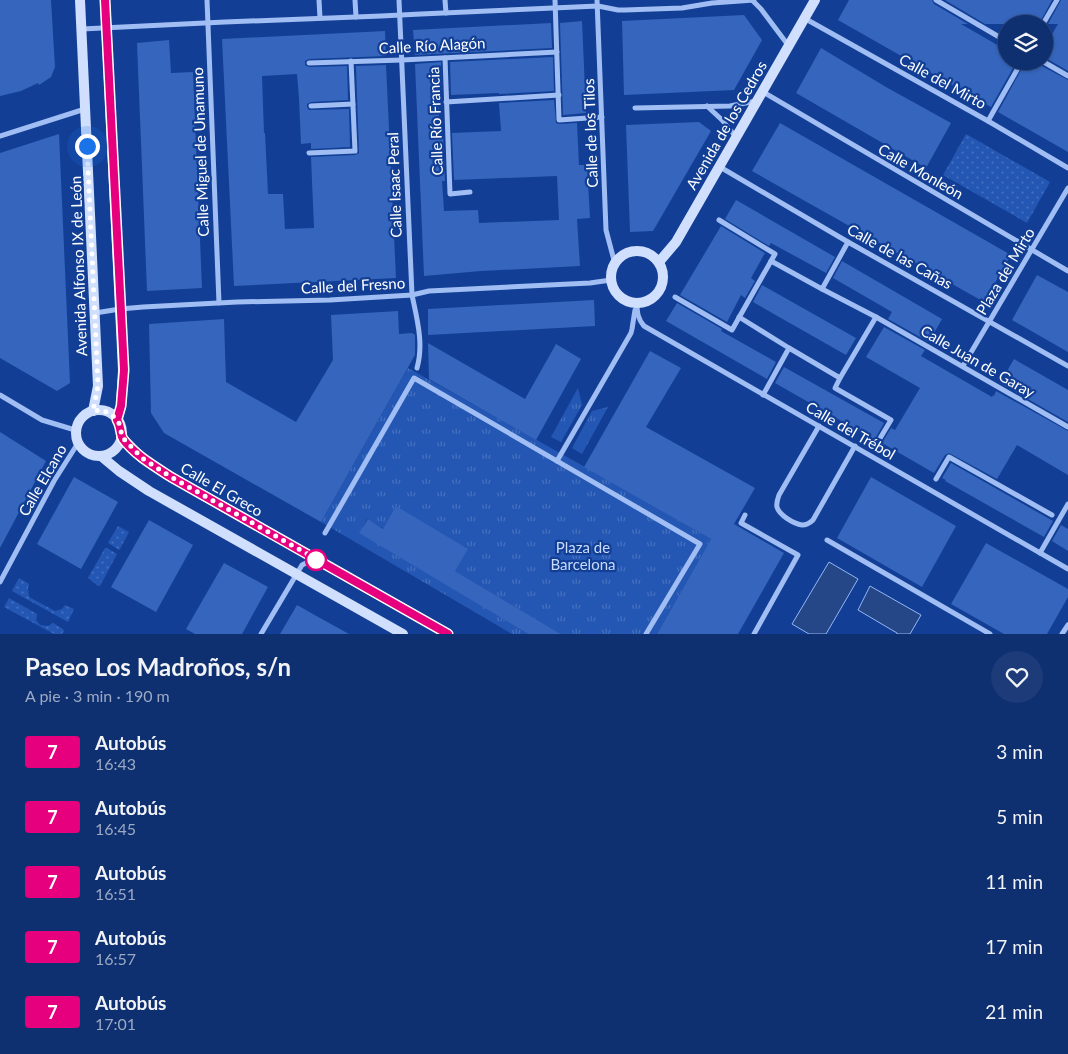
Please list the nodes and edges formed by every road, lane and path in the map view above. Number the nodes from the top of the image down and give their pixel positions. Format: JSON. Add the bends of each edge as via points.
{"nodes":[{"id":1,"x":80,"y":0,"type":"edge"},
{"id":2,"x":105,"y":0,"type":"edge"},
{"id":3,"x":207,"y":0,"type":"edge"},
{"id":4,"x":319,"y":0,"type":"edge"},
{"id":5,"x":355,"y":0,"type":"edge"},
{"id":6,"x":399,"y":0,"type":"edge"},
{"id":7,"x":445,"y":0,"type":"edge"},
{"id":8,"x":555,"y":0,"type":"edge"},
{"id":9,"x":597,"y":0,"type":"edge"},
{"id":10,"x":753,"y":0,"type":"edge"},
{"id":11,"x":815,"y":0,"type":"edge"},
{"id":12,"x":936,"y":0,"type":"edge"},
{"id":13,"x":1057,"y":0,"type":"edge"},
{"id":14,"x":598,"y":6,"type":"junction"},
{"id":15,"x":555,"y":9,"type":"junction"},
{"id":16,"x":446,"y":13,"type":"junction"},
{"id":17,"x":400,"y":15,"type":"junction"},
{"id":18,"x":1048,"y":15,"type":"edge"},
{"id":19,"x":356,"y":17,"type":"junction"},
{"id":20,"x":320,"y":18,"type":"junction"},
{"id":21,"x":804,"y":18,"type":"junction"},
{"id":22,"x":208,"y":23,"type":"junction"},
{"id":23,"x":107,"y":28,"type":"junction"},
{"id":24,"x":82,"y":29,"type":"junction"},
{"id":25,"x":998,"y":35,"type":"edge"},
{"id":26,"x":789,"y":45,"type":"junction"},
{"id":27,"x":557,"y":52,"type":"junction"},
{"id":28,"x":445,"y":58,"type":"junction"},
{"id":29,"x":402,"y":60,"type":"junction"},
{"id":30,"x":351,"y":61,"type":"junction"},
{"id":31,"x":309,"y":63,"type":"dead end"},
{"id":32,"x":1053,"y":67,"type":"edge"},
{"id":33,"x":1017,"y":70,"type":"edge"},
{"id":34,"x":1068,"y":76,"type":"edge"},
{"id":35,"x":559,"y":95,"type":"junction"},
{"id":36,"x":759,"y":97,"type":"junction"},
{"id":37,"x":446,"y":102,"type":"junction"},
{"id":38,"x":353,"y":104,"type":"junction"},
{"id":39,"x":310,"y":106,"type":"dead end"},
{"id":40,"x":707,"y":106,"type":"junction"},
{"id":41,"x":635,"y":108,"type":"dead end"},
{"id":42,"x":86,"y":109,"type":"junction"},
{"id":43,"x":602,"y":117,"type":"junction"},
{"id":44,"x":988,"y":121,"type":"junction"},
{"id":45,"x":0,"y":136,"type":"edge"},
{"id":46,"x":736,"y":137,"type":"junction"},
{"id":47,"x":309,"y":153,"type":"dead end"},
{"id":48,"x":719,"y":167,"type":"junction"},
{"id":49,"x":1068,"y":168,"type":"edge"},
{"id":50,"x":1068,"y":188,"type":"edge"},
{"id":51,"x":470,"y":192,"type":"dead end"},
{"id":52,"x":719,"y":220,"type":"dead end"},
{"id":53,"x":848,"y":242,"type":"junction"},
{"id":54,"x":1031,"y":250,"type":"junction"},
{"id":55,"x":771,"y":261,"type":"junction"},
{"id":56,"x":659,"y":262,"type":"junction"},
{"id":57,"x":614,"y":264,"type":"junction"},
{"id":58,"x":1068,"y":271,"type":"edge"},
{"id":59,"x":611,"y":280,"type":"junction"},
{"id":60,"x":822,"y":289,"type":"junction"},
{"id":61,"x":412,"y":295,"type":"junction"},
{"id":62,"x":675,"y":297,"type":"dead end"},
{"id":63,"x":636,"y":303,"type":"junction"},
{"id":64,"x":219,"y":304,"type":"junction"},
{"id":65,"x":120,"y":309,"type":"junction"},
{"id":66,"x":96,"y":313,"type":"junction"},
{"id":67,"x":739,"y":317,"type":"junction"},
{"id":68,"x":876,"y":317,"type":"junction"},
{"id":69,"x":990,"y":321,"type":"junction"},
{"id":70,"x":789,"y":348,"type":"junction"},
{"id":71,"x":963,"y":366,"type":"junction"},
{"id":72,"x":1068,"y":366,"type":"edge"},
{"id":73,"x":417,"y":368,"type":"dead end"},
{"id":74,"x":840,"y":378,"type":"junction"},
{"id":75,"x":763,"y":394,"type":"junction"},
{"id":76,"x":0,"y":395,"type":"edge"},
{"id":77,"x":93,"y":411,"type":"junction"},
{"id":78,"x":117,"y":420,"type":"junction"},
{"id":79,"x":819,"y":426,"type":"junction"},
{"id":80,"x":1068,"y":427,"type":"edge"},
{"id":81,"x":76,"y":430,"type":"junction"},
{"id":82,"x":122,"y":437,"type":"junction"},
{"id":83,"x":78,"y":443,"type":"junction"},
{"id":84,"x":876,"y":445,"type":"dead end"},
{"id":85,"x":855,"y":446,"type":"junction"},
{"id":86,"x":102,"y":456,"type":"junction"},
{"id":87,"x":557,"y":461,"type":"junction"},
{"id":88,"x":936,"y":479,"type":"dead end"},
{"id":89,"x":1068,"y":504,"type":"edge"},
{"id":90,"x":745,"y":515,"type":"dead end"},
{"id":91,"x":1052,"y":515,"type":"dead end"},
{"id":92,"x":325,"y":533,"type":"dead end"},
{"id":93,"x":827,"y":540,"type":"dead end"},
{"id":94,"x":1040,"y":553,"type":"junction"},
{"id":95,"x":314,"y":559,"type":"junction"},
{"id":96,"x":1068,"y":569,"type":"edge"},
{"id":97,"x":296,"y":574,"type":"junction"},
{"id":98,"x":0,"y":582,"type":"edge"},
{"id":99,"x":1068,"y":625,"type":"edge"},
{"id":100,"x":262,"y":634,"type":"edge"},
{"id":101,"x":403,"y":634,"type":"edge"},
{"id":102,"x":448,"y":634,"type":"edge"},
{"id":103,"x":646,"y":634,"type":"edge"},
{"id":104,"x":754,"y":634,"type":"edge"},
{"id":105,"x":990,"y":634,"type":"edge"},
{"id":106,"x":1062,"y":634,"type":"edge"}],
"edges":[{"from":1,"to":24,"type":"main road","name":"Avenida Alfonso IX de León"},
{"from":2,"to":23,"type":"main road"},
{"from":3,"to":22,"type":"street","name":"Calle Miguel de Unamuno"},
{"from":4,"to":20,"type":"street"},
{"from":5,"to":19,"type":"street"},
{"from":6,"to":17,"type":"street","name":"Calle Isaac Peral"},
{"from":7,"to":16,"type":"street"},
{"from":8,"to":15,"type":"street"},
{"from":9,"to":14,"type":"street","name":"Calle de los Tilos"},
{"from":10,"to":14,"type":"street","via":[[712,2],[682,8],[618,10]]},
{"from":10,"to":26,"type":"street"},
{"from":11,"to":21,"type":"main road","name":"Avenida de los Cedros"},
{"from":12,"to":25,"type":"street"},
{"from":13,"to":18,"type":"street"},
{"from":14,"to":15,"type":"street"},
{"from":14,"to":43,"type":"street","name":"Calle de los Tilos"},
{"from":15,"to":16,"type":"street"},
{"from":15,"to":27,"type":"street"},
{"from":16,"to":17,"type":"street"},
{"from":17,"to":19,"type":"street"},
{"from":17,"to":29,"type":"street","name":"Calle Isaac Peral"},
{"from":19,"to":20,"type":"street"},
{"from":20,"to":22,"type":"street"},
{"from":21,"to":26,"type":"main road","name":"Avenida de los Cedros"},
{"from":21,"to":44,"type":"street","name":"Calle del Mirto"},
{"from":22,"to":23,"type":"street"},
{"from":22,"to":64,"type":"street","name":"Calle Miguel de Unamuno"},
{"from":23,"to":24,"type":"street"},
{"from":23,"to":65,"type":"main road"},
{"from":24,"to":42,"type":"main road","name":"Avenida Alfonso IX de León"},
{"from":26,"to":36,"type":"main road","name":"Avenida de los Cedros"},
{"from":27,"to":28,"type":"street","name":"Calle Río Alagón"},
{"from":27,"to":35,"type":"street"},
{"from":28,"to":29,"type":"street","name":"Calle Río Alagón"},
{"from":28,"to":37,"type":"street","name":"Calle Río Francia"},
{"from":29,"to":30,"type":"street","name":"Calle Río Alagón"},
{"from":29,"to":61,"type":"street","name":"Calle Isaac Peral"},
{"from":30,"to":31,"type":"street","name":"Calle Río Alagón"},
{"from":30,"to":38,"type":"street"},
{"from":32,"to":34,"type":"street"},
{"from":33,"to":44,"type":"street"},
{"from":35,"to":37,"type":"street"},
{"from":35,"to":43,"type":"street","via":[[560,120]]},
{"from":36,"to":40,"type":"street","via":[[730,106]]},
{"from":36,"to":46,"type":"main road","name":"Avenida de los Cedros"},
{"from":36,"to":54,"type":"street","name":"Calle Monleón"},
{"from":37,"to":51,"type":"street","name":"Calle Río Francia","via":[[450,194]]},
{"from":38,"to":39,"type":"street"},
{"from":38,"to":47,"type":"street","via":[[356,151]]},
{"from":40,"to":41,"type":"street"},
{"from":40,"to":46,"type":"street"},
{"from":42,"to":45,"type":"street"},
{"from":42,"to":66,"type":"main road","name":"Avenida Alfonso IX de León"},
{"from":43,"to":57,"type":"street","name":"Calle de los Tilos","via":[[606,230]]},
{"from":44,"to":49,"type":"street","name":"Calle del Mirto"},
{"from":46,"to":48,"type":"main road","name":"Avenida de los Cedros"},
{"from":48,"to":53,"type":"street","name":"Calle de las Cañas"},
{"from":48,"to":56,"type":"main road","name":"Avenida de los Cedros","via":[[676,242]]},
{"from":50,"to":54,"type":"street","name":"Plaza del Mirto"},
{"from":52,"to":55,"type":"street","via":[[776,254]]},
{"from":53,"to":60,"type":"street"},
{"from":53,"to":69,"type":"street","name":"Calle de las Cañas"},
{"from":54,"to":58,"type":"street","name":"Calle Monleón"},
{"from":54,"to":69,"type":"street","name":"Plaza del Mirto"},
{"from":55,"to":60,"type":"street","name":"Calle Juan de Garay"},
{"from":55,"to":67,"type":"street"},
{"from":56,"to":57,"type":"main road","via":[[653,255],[636,250],[620,256]]},
{"from":56,"to":63,"type":"main road","via":[[664,280],[661,288],[650,300]]},
{"from":57,"to":59,"type":"main road"},
{"from":59,"to":61,"type":"street","name":"Calle del Fresno","via":[[429,291]]},
{"from":59,"to":63,"type":"main road","via":[[619,296]]},
{"from":60,"to":68,"type":"street","name":"Calle Juan de Garay"},
{"from":61,"to":64,"type":"street","name":"Calle del Fresno"},
{"from":61,"to":73,"type":"street","name":"Calle Isaac Peral","via":[[418,324],[420,358]]},
{"from":62,"to":67,"type":"street","via":[[732,330]]},
{"from":63,"to":75,"type":"street","name":"Calle del Trébol","via":[[639,320],[644,326]]},
{"from":63,"to":87,"type":"street","via":[[632,329]]},
{"from":64,"to":65,"type":"street","name":"Calle del Fresno"},
{"from":65,"to":66,"type":"street","name":"Calle del Fresno"},
{"from":65,"to":78,"type":"main road","via":[[124,370]]},
{"from":66,"to":77,"type":"main road","name":"Avenida Alfonso IX de León","via":[[98,386]]},
{"from":67,"to":70,"type":"street"},
{"from":68,"to":71,"type":"street","name":"Calle Juan de Garay"},
{"from":68,"to":74,"type":"street"},
{"from":69,"to":71,"type":"street","name":"Plaza del Mirto"},
{"from":69,"to":72,"type":"street","name":"Calle de las Cañas"},
{"from":70,"to":74,"type":"street"},
{"from":70,"to":75,"type":"street"},
{"from":71,"to":80,"type":"street","name":"Calle Juan de Garay"},
{"from":74,"to":84,"type":"street","via":[[835,388],[891,420]]},
{"from":75,"to":79,"type":"street","name":"Calle del Trébol"},
{"from":76,"to":81,"type":"street","via":[[42,420]]},
{"from":77,"to":78,"type":"main road","via":[[102,410]]},
{"from":77,"to":81,"type":"main road","via":[[81,418]]},
{"from":78,"to":82,"type":"main road"},
{"from":79,"to":85,"type":"street","name":"Calle del Trébol"},
{"from":79,"to":85,"type":"street","via":[[777,501],[781,513],[795,522],[802,525],[813,520]]},
{"from":81,"to":83,"type":"main road"},
{"from":82,"to":86,"type":"main road","via":[[117,448]]},
{"from":82,"to":95,"type":"main road","name":"Calle El Greco","via":[[142,458],[171,477]]},
{"from":83,"to":86,"type":"main road","via":[[88,453]]},
{"from":83,"to":98,"type":"street","name":"Calle Elcano"},
{"from":85,"to":94,"type":"street","name":"Calle del Trébol"},
{"from":86,"to":97,"type":"main road","via":[[149,491]]},
{"from":87,"to":92,"type":"street","via":[[414,378]]},
{"from":87,"to":103,"type":"street","via":[[700,544]]},
{"from":88,"to":91,"type":"street","via":[[949,457]]},
{"from":89,"to":94,"type":"street"},
{"from":90,"to":104,"type":"street","via":[[741,523],[798,555]]},
{"from":93,"to":105,"type":"street"},
{"from":94,"to":96,"type":"street","name":"Calle del Trébol"},
{"from":95,"to":97,"type":"street","via":[[302,565]]},
{"from":95,"to":102,"type":"main road"},
{"from":97,"to":100,"type":"street"},
{"from":97,"to":101,"type":"main road"},
{"from":99,"to":106,"type":"street"}]}
